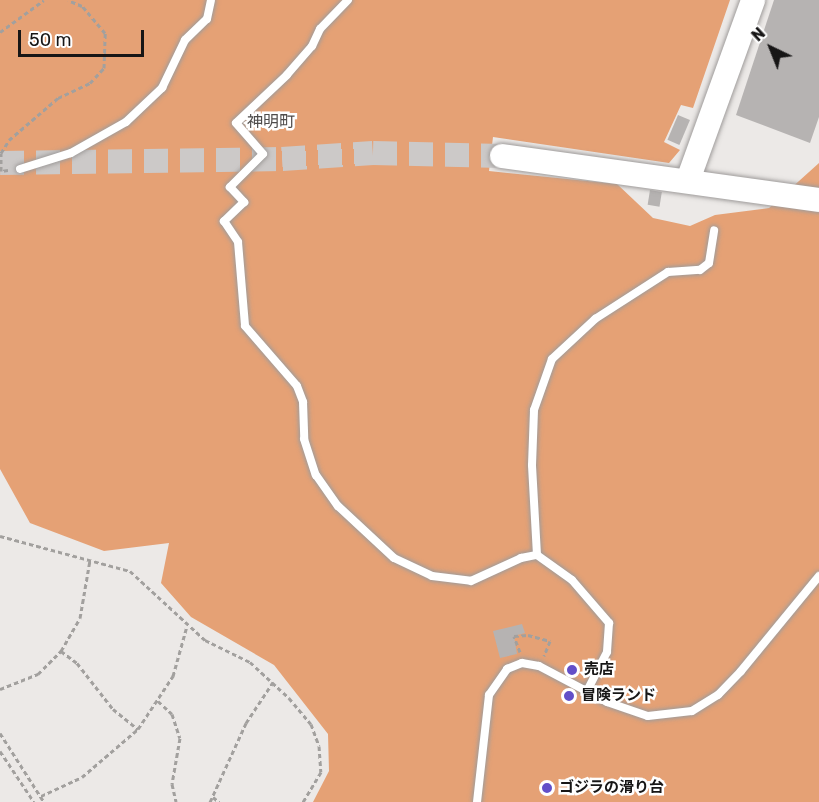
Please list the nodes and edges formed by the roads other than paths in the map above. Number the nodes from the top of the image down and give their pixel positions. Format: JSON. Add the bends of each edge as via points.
{"nodes":[{"id":1,"x":211,"y":0,"type":"edge"},
{"id":2,"x":348,"y":0,"type":"edge"},
{"id":3,"x":753,"y":0,"type":"edge"},
{"id":4,"x":501,"y":156,"type":"tunnel mouth"},
{"id":5,"x":20,"y":169,"type":"road end"},
{"id":6,"x":688,"y":180,"type":"junction"},
{"id":7,"x":819,"y":200,"type":"edge"},
{"id":8,"x":714,"y":230,"type":"dead end"},
{"id":9,"x":537,"y":555,"type":"junction"},
{"id":10,"x":819,"y":576,"type":"edge"},
{"id":11,"x":587,"y":691,"type":"junction"},
{"id":12,"x":477,"y":802,"type":"edge"}],
"edges":[{"from":1,"to":5,"type":"lane","via":[[207,19],[185,40],[162,88],[126,122],[71,153]]},
{"from":2,"to":9,"type":"lane","via":[[320,29],[312,46],[287,75],[236,123],[263,153],[230,187],[244,202],[224,221],[238,242],[244,326],[297,386],[303,402],[304,439],[316,476],[339,506],[394,558],[432,576],[471,581],[521,558]]},
{"from":3,"to":6,"type":"street"},
{"from":4,"to":6,"type":"street"},
{"from":6,"to":7,"type":"street"},
{"from":8,"to":9,"type":"lane","via":[[710,263],[700,270],[668,272],[595,319],[552,359],[534,410],[532,465]]},
{"from":9,"to":11,"type":"lane","via":[[572,580],[609,623],[607,652]]},
{"from":10,"to":11,"type":"lane","via":[[718,695],[692,711],[648,716]]},
{"from":11,"to":12,"type":"lane","via":[[539,666],[522,663],[507,669],[489,695]]}]}
